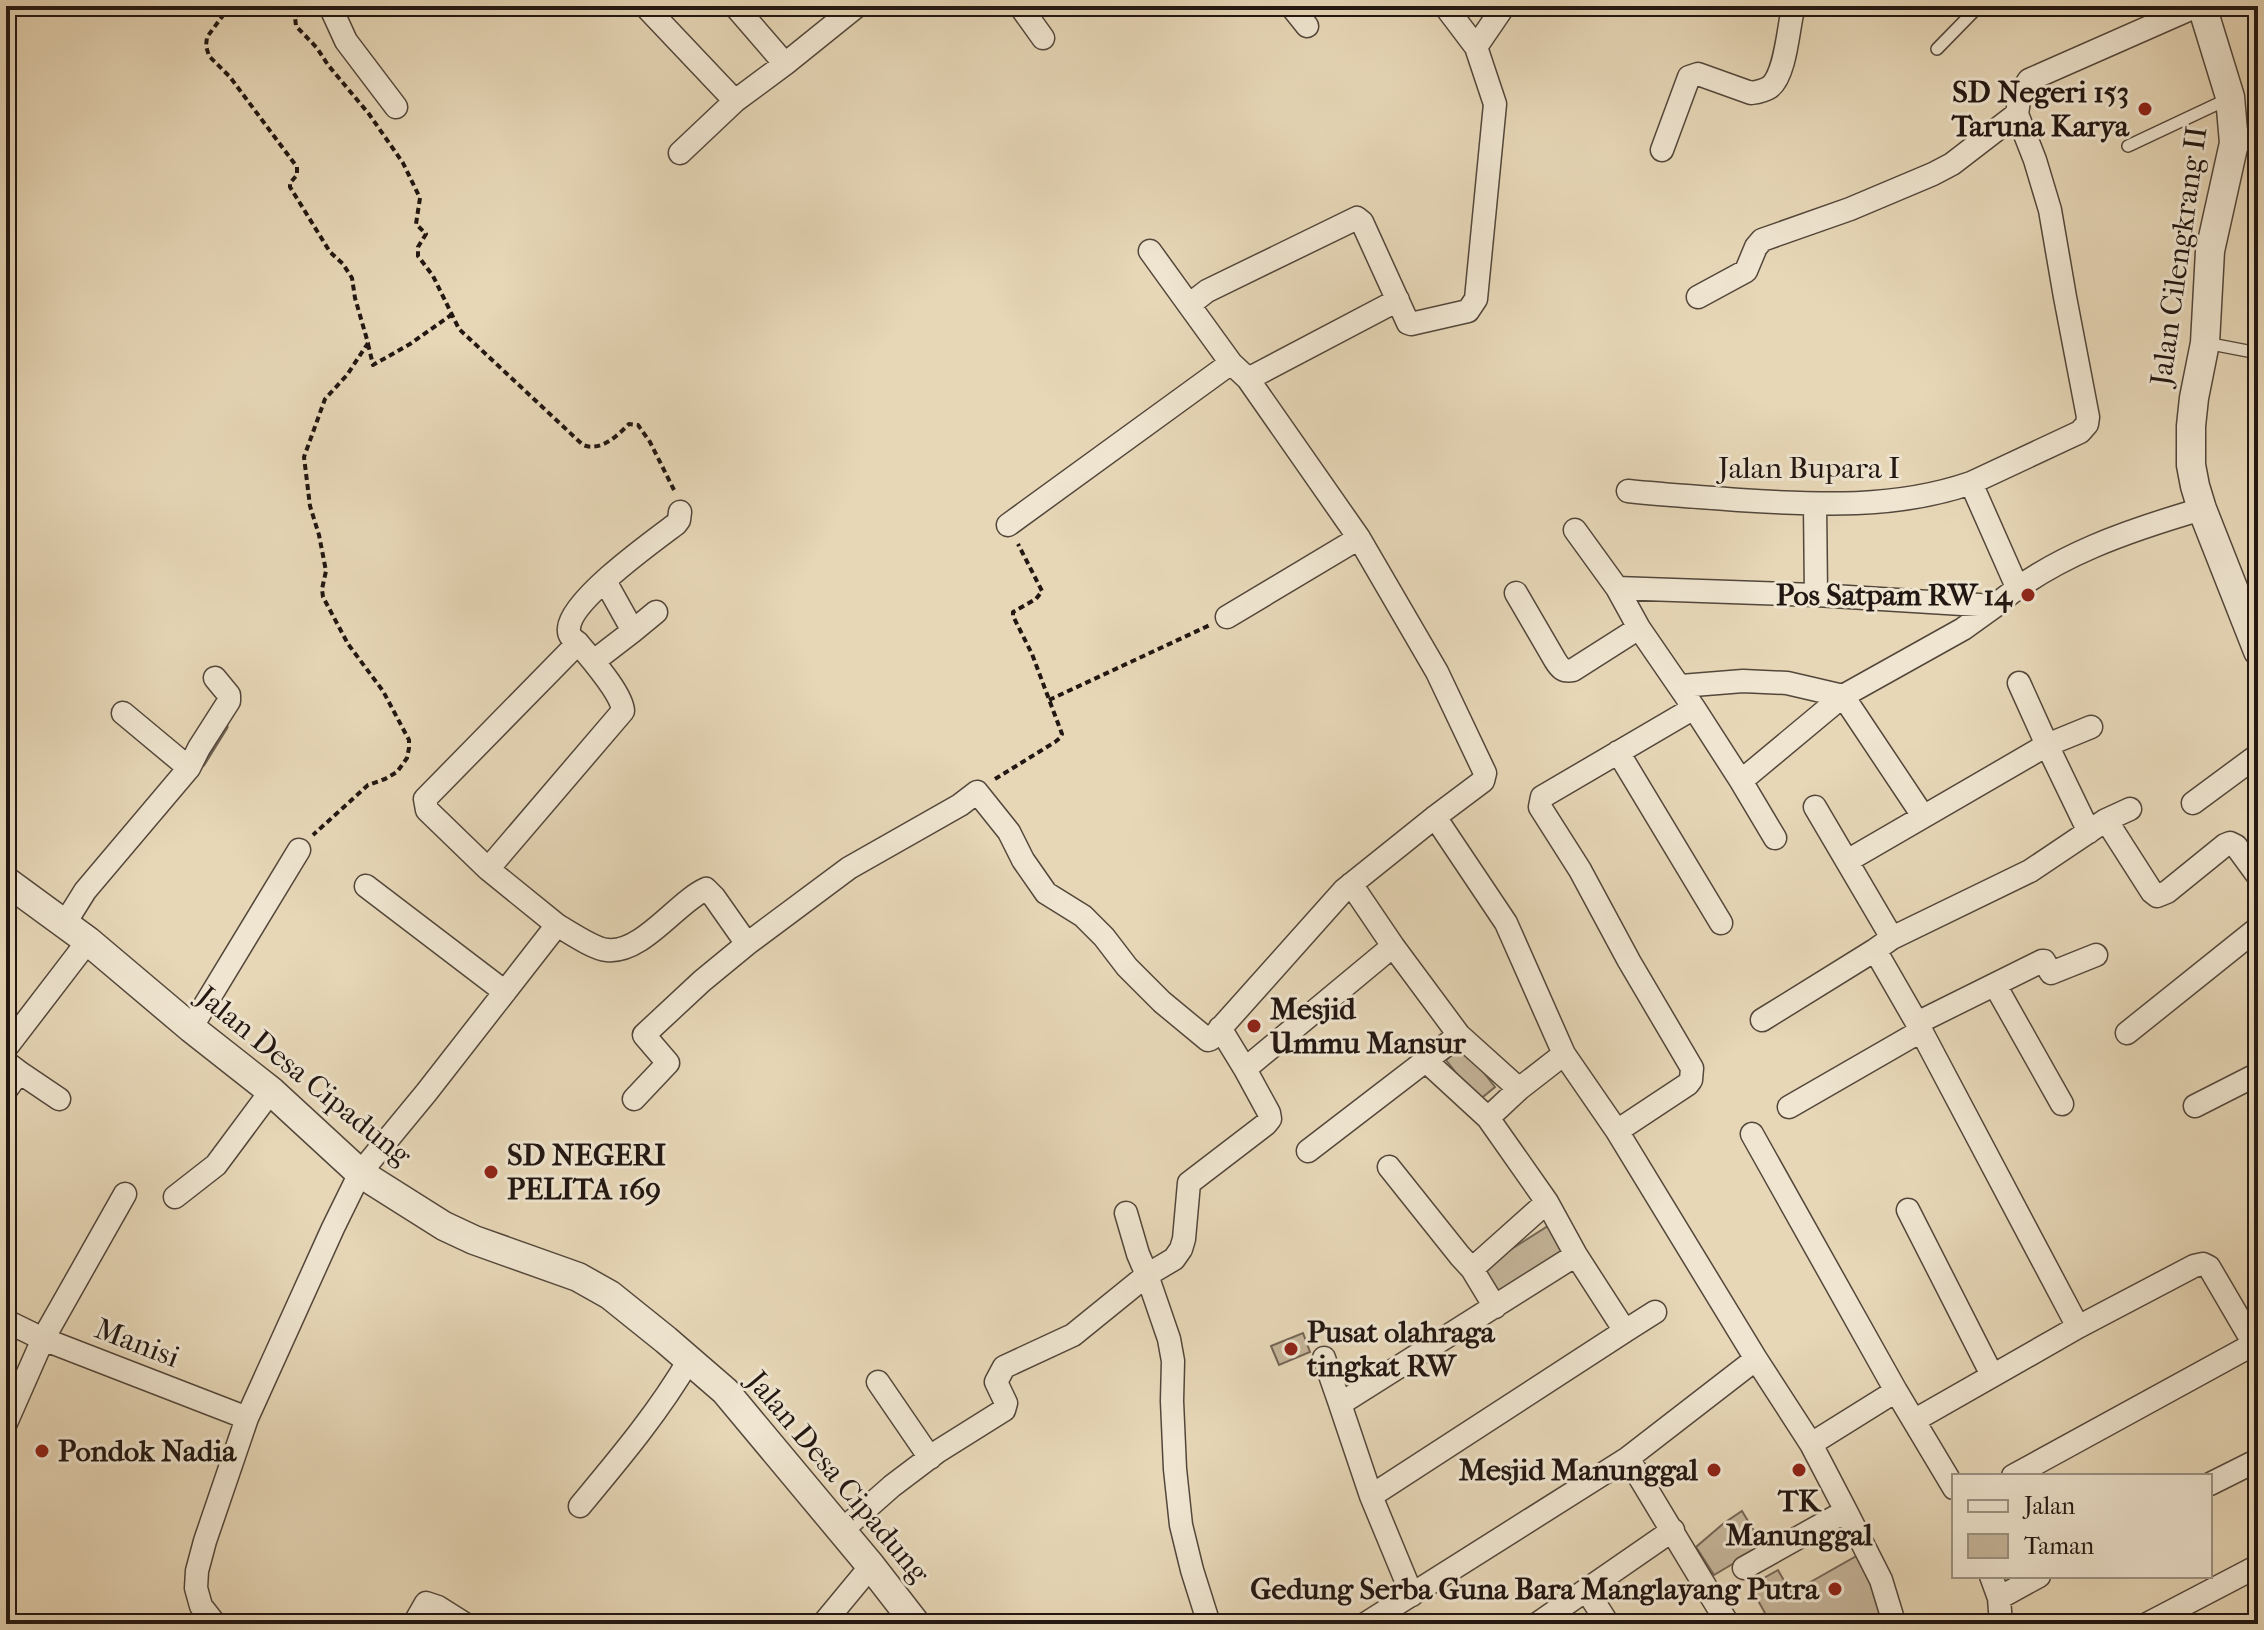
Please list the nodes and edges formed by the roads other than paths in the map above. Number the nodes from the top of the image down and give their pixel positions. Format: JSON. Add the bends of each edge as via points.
{"nodes":[{"id":1,"x":331,"y":6,"type":"edge"},
{"id":2,"x":645,"y":6,"type":"edge"},
{"id":3,"x":735,"y":6,"type":"edge"},
{"id":4,"x":857,"y":6,"type":"edge"},
{"id":5,"x":1020,"y":6,"type":"edge"},
{"id":6,"x":1291,"y":6,"type":"edge"},
{"id":7,"x":1445,"y":6,"type":"edge"},
{"id":8,"x":1504,"y":6,"type":"edge"},
{"id":9,"x":1979,"y":6,"type":"edge"},
{"id":10,"x":2200,"y":6,"type":"edge"},
{"id":11,"x":1789,"y":9,"type":"edge"},
{"id":12,"x":1307,"y":26,"type":"dead end"},
{"id":13,"x":1043,"y":38,"type":"dead end"},
{"id":14,"x":1476,"y":47,"type":"junction"},
{"id":15,"x":1937,"y":49,"type":"dead end"},
{"id":16,"x":785,"y":64,"type":"junction"},
{"id":17,"x":2230,"y":97,"type":"junction"},
{"id":18,"x":735,"y":101,"type":"junction"},
{"id":19,"x":396,"y":107,"type":"dead end"},
{"id":20,"x":2017,"y":114,"type":"junction"},
{"id":21,"x":2246,"y":139,"type":"edge"},
{"id":22,"x":2128,"y":146,"type":"dead end"},
{"id":23,"x":1662,"y":150,"type":"dead end"},
{"id":24,"x":680,"y":153,"type":"dead end"},
{"id":25,"x":1150,"y":251,"type":"dead end"},
{"id":26,"x":1698,"y":297,"type":"dead end"},
{"id":27,"x":1398,"y":300,"type":"junction"},
{"id":28,"x":1189,"y":305,"type":"junction"},
{"id":29,"x":2205,"y":343,"type":"junction"},
{"id":30,"x":2258,"y":353,"type":"edge"},
{"id":31,"x":1231,"y":363,"type":"junction"},
{"id":32,"x":1248,"y":379,"type":"junction"},
{"id":33,"x":1971,"y":483,"type":"junction"},
{"id":34,"x":1628,"y":491,"type":"dead end"},
{"id":35,"x":1815,"y":504,"type":"junction"},
{"id":36,"x":2202,"y":509,"type":"junction"},
{"id":37,"x":680,"y":512,"type":"road end"},
{"id":38,"x":1008,"y":525,"type":"road end"},
{"id":39,"x":1575,"y":530,"type":"dead end"},
{"id":40,"x":1359,"y":538,"type":"junction"},
{"id":41,"x":605,"y":581,"type":"junction"},
{"id":42,"x":2017,"y":587,"type":"junction"},
{"id":43,"x":1617,"y":588,"type":"junction"},
{"id":44,"x":1516,"y":593,"type":"dead end"},
{"id":45,"x":1816,"y":595,"type":"junction"},
{"id":46,"x":1995,"y":606,"type":"junction"},
{"id":47,"x":656,"y":612,"type":"dead end"},
{"id":48,"x":1227,"y":617,"type":"road end"},
{"id":49,"x":1639,"y":628,"type":"junction"},
{"id":50,"x":633,"y":631,"type":"junction"},
{"id":51,"x":578,"y":643,"type":"junction"},
{"id":52,"x":2258,"y":651,"type":"edge"},
{"id":53,"x":594,"y":661,"type":"junction"},
{"id":54,"x":215,"y":678,"type":"dead end"},
{"id":55,"x":2019,"y":683,"type":"dead end"},
{"id":56,"x":1681,"y":686,"type":"junction"},
{"id":57,"x":1843,"y":696,"type":"junction"},
{"id":58,"x":1694,"y":708,"type":"junction"},
{"id":59,"x":123,"y":713,"type":"dead end"},
{"id":60,"x":2091,"y":727,"type":"dead end"},
{"id":61,"x":2047,"y":745,"type":"junction"},
{"id":62,"x":1618,"y":752,"type":"junction"},
{"id":63,"x":2258,"y":755,"type":"edge"},
{"id":64,"x":189,"y":768,"type":"junction"},
{"id":65,"x":1741,"y":781,"type":"junction"},
{"id":66,"x":2193,"y":803,"type":"dead end"},
{"id":67,"x":1815,"y":807,"type":"dead end"},
{"id":68,"x":2130,"y":809,"type":"dead end"},
{"id":69,"x":1923,"y":816,"type":"junction"},
{"id":70,"x":1435,"y":817,"type":"junction"},
{"id":71,"x":2098,"y":826,"type":"junction"},
{"id":72,"x":1775,"y":838,"type":"dead end"},
{"id":73,"x":299,"y":850,"type":"road end"},
{"id":74,"x":1847,"y":861,"type":"junction"},
{"id":75,"x":488,"y":869,"type":"junction"},
{"id":76,"x":2258,"y":876,"type":"edge"},
{"id":77,"x":6,"y":881,"type":"edge"},
{"id":78,"x":1351,"y":884,"type":"junction"},
{"id":79,"x":366,"y":886,"type":"dead end"},
{"id":80,"x":65,"y":923,"type":"junction"},
{"id":81,"x":1721,"y":923,"type":"dead end"},
{"id":82,"x":557,"y":925,"type":"junction"},
{"id":83,"x":2258,"y":928,"type":"edge"},
{"id":84,"x":88,"y":941,"type":"junction"},
{"id":85,"x":747,"y":944,"type":"junction"},
{"id":86,"x":1884,"y":944,"type":"junction"},
{"id":87,"x":1393,"y":946,"type":"junction"},
{"id":88,"x":2096,"y":955,"type":"dead end"},
{"id":89,"x":1995,"y":985,"type":"junction"},
{"id":90,"x":505,"y":992,"type":"junction"},
{"id":91,"x":1762,"y":1020,"type":"dead end"},
{"id":92,"x":1919,"y":1027,"type":"junction"},
{"id":93,"x":191,"y":1028,"type":"junction"},
{"id":94,"x":1220,"y":1028,"type":"junction"},
{"id":95,"x":2127,"y":1033,"type":"dead end"},
{"id":96,"x":1459,"y":1035,"type":"junction"},
{"id":97,"x":6,"y":1048,"type":"edge"},
{"id":98,"x":1564,"y":1054,"type":"junction"},
{"id":99,"x":1425,"y":1060,"type":"junction"},
{"id":100,"x":1245,"y":1069,"type":"junction"},
{"id":101,"x":2258,"y":1074,"type":"edge"},
{"id":102,"x":10,"y":1075,"type":"edge"},
{"id":103,"x":1519,"y":1089,"type":"junction"},
{"id":104,"x":271,"y":1091,"type":"junction"},
{"id":105,"x":59,"y":1099,"type":"dead end"},
{"id":106,"x":634,"y":1099,"type":"dead end"},
{"id":107,"x":2062,"y":1104,"type":"dead end"},
{"id":108,"x":2195,"y":1106,"type":"dead end"},
{"id":109,"x":1789,"y":1107,"type":"dead end"},
{"id":110,"x":1488,"y":1118,"type":"junction"},
{"id":111,"x":1617,"y":1131,"type":"junction"},
{"id":112,"x":1752,"y":1134,"type":"dead end"},
{"id":113,"x":1308,"y":1151,"type":"dead end"},
{"id":114,"x":1389,"y":1167,"type":"dead end"},
{"id":115,"x":360,"y":1173,"type":"junction"},
{"id":116,"x":125,"y":1194,"type":"dead end"},
{"id":117,"x":175,"y":1197,"type":"dead end"},
{"id":118,"x":1547,"y":1202,"type":"junction"},
{"id":119,"x":1908,"y":1210,"type":"dead end"},
{"id":120,"x":1126,"y":1213,"type":"dead end"},
{"id":121,"x":1576,"y":1255,"type":"junction"},
{"id":122,"x":1472,"y":1269,"type":"junction"},
{"id":123,"x":1147,"y":1275,"type":"junction"},
{"id":124,"x":1495,"y":1307,"type":"junction"},
{"id":125,"x":1655,"y":1312,"type":"dead end"},
{"id":126,"x":6,"y":1321,"type":"edge"},
{"id":127,"x":2078,"y":1327,"type":"junction"},
{"id":128,"x":1625,"y":1331,"type":"junction"},
{"id":129,"x":43,"y":1339,"type":"junction"},
{"id":130,"x":2256,"y":1348,"type":"edge"},
{"id":131,"x":1324,"y":1358,"type":"dead end"},
{"id":132,"x":1756,"y":1359,"type":"junction"},
{"id":133,"x":689,"y":1360,"type":"junction"},
{"id":134,"x":1992,"y":1375,"type":"junction"},
{"id":135,"x":878,"y":1382,"type":"dead end"},
{"id":136,"x":1896,"y":1391,"type":"junction"},
{"id":137,"x":1340,"y":1404,"type":"junction"},
{"id":138,"x":247,"y":1418,"type":"junction"},
{"id":139,"x":1915,"y":1420,"type":"junction"},
{"id":140,"x":6,"y":1423,"type":"edge"},
{"id":141,"x":1811,"y":1444,"type":"junction"},
{"id":142,"x":930,"y":1458,"type":"junction"},
{"id":143,"x":1628,"y":1458,"type":"junction"},
{"id":144,"x":2258,"y":1460,"type":"edge"},
{"id":145,"x":2017,"y":1474,"type":"edge"},
{"id":146,"x":2212,"y":1483,"type":"edge"},
{"id":147,"x":1952,"y":1485,"type":"edge"},
{"id":148,"x":1371,"y":1496,"type":"junction"},
{"id":149,"x":580,"y":1506,"type":"dead end"},
{"id":150,"x":1846,"y":1511,"type":"junction"},
{"id":151,"x":1673,"y":1530,"type":"junction"},
{"id":152,"x":841,"y":1531,"type":"junction"},
{"id":153,"x":871,"y":1566,"type":"junction"},
{"id":154,"x":2258,"y":1566,"type":"edge"},
{"id":155,"x":1744,"y":1568,"type":"dead end"},
{"id":156,"x":1992,"y":1578,"type":"edge"},
{"id":157,"x":2035,"y":1578,"type":"edge"},
{"id":158,"x":1587,"y":1591,"type":"junction"},
{"id":159,"x":1412,"y":1595,"type":"junction"},
{"id":160,"x":1999,"y":1598,"type":"junction"},
{"id":161,"x":215,"y":1624,"type":"edge"},
{"id":162,"x":414,"y":1624,"type":"edge"},
{"id":163,"x":465,"y":1624,"type":"edge"},
{"id":164,"x":823,"y":1624,"type":"edge"},
{"id":165,"x":916,"y":1624,"type":"edge"},
{"id":166,"x":1209,"y":1624,"type":"edge"},
{"id":167,"x":1365,"y":1624,"type":"edge"},
{"id":168,"x":1537,"y":1624,"type":"edge"},
{"id":169,"x":1608,"y":1624,"type":"edge"},
{"id":170,"x":1728,"y":1624,"type":"edge"},
{"id":171,"x":1891,"y":1624,"type":"edge"},
{"id":172,"x":2001,"y":1624,"type":"edge"},
{"id":173,"x":2147,"y":1624,"type":"edge"}],
"edges":[{"from":1,"to":19,"type":"street","via":[[346,41]]},
{"from":2,"to":18,"type":"street"},
{"from":3,"to":16,"type":"street"},
{"from":4,"to":16,"type":"street"},
{"from":5,"to":13,"type":"street"},
{"from":6,"to":12,"type":"street"},
{"from":7,"to":14,"type":"street"},
{"from":8,"to":14,"type":"street"},
{"from":9,"to":15,"type":"lane"},
{"from":10,"to":17,"type":"street","name":"Jalan Cilengkrang II"},
{"from":10,"to":20,"type":"street","via":[[2029,80]]},
{"from":11,"to":23,"type":"street","via":[[1774,84],[1751,93],[1693,74]]},
{"from":14,"to":27,"type":"street","via":[[1495,104],[1476,299],[1468,311],[1411,324]]},
{"from":16,"to":18,"type":"street"},
{"from":17,"to":21,"type":"street","name":"Jalan Cilengkrang II"},
{"from":17,"to":22,"type":"lane"},
{"from":18,"to":24,"type":"street"},
{"from":20,"to":26,"type":"street","via":[[1933,174],[1762,240],[1746,271]]},
{"from":20,"to":33,"type":"street","name":"Jalan Bupara I","via":[[2050,210],[2088,417],[2080,432]]},
{"from":21,"to":29,"type":"street","name":"Jalan Cilengkrang II","via":[[2210,251]]},
{"from":25,"to":28,"type":"street"},
{"from":27,"to":28,"type":"street","via":[[1357,218],[1207,291]]},
{"from":27,"to":32,"type":"street"},
{"from":28,"to":31,"type":"street"},
{"from":29,"to":30,"type":"lane"},
{"from":29,"to":36,"type":"street","name":"Jalan Cilengkrang II","via":[[2190,446]]},
{"from":31,"to":32,"type":"street"},
{"from":31,"to":38,"type":"street"},
{"from":32,"to":40,"type":"street"},
{"from":33,"to":35,"type":"street","name":"Jalan Bupara I","via":[[1915,499]]},
{"from":33,"to":42,"type":"street"},
{"from":34,"to":35,"type":"street","name":"Jalan Bupara I"},
{"from":35,"to":45,"type":"street"},
{"from":36,"to":42,"type":"street","via":[[2102,544]]},
{"from":36,"to":52,"type":"street","name":"Jalan Cilengkrang II"},
{"from":37,"to":41,"type":"street","via":[[676,524]]},
{"from":39,"to":43,"type":"street"},
{"from":40,"to":48,"type":"street"},
{"from":40,"to":70,"type":"street","via":[[1437,672],[1485,773],[1483,781]]},
{"from":41,"to":50,"type":"street"},
{"from":41,"to":51,"type":"street","via":[[573,615],[569,632]]},
{"from":42,"to":46,"type":"street"},
{"from":43,"to":45,"type":"street"},
{"from":43,"to":49,"type":"street"},
{"from":44,"to":49,"type":"street","via":[[1566,671]]},
{"from":45,"to":46,"type":"street"},
{"from":46,"to":57,"type":"street"},
{"from":47,"to":50,"type":"street"},
{"from":49,"to":56,"type":"street"},
{"from":50,"to":53,"type":"street"},
{"from":51,"to":53,"type":"street"},
{"from":51,"to":75,"type":"street","via":[[425,799],[427,810]]},
{"from":53,"to":75,"type":"street","via":[[623,711]]},
{"from":54,"to":64,"type":"street","via":[[229,701]]},
{"from":55,"to":61,"type":"street"},
{"from":56,"to":57,"type":"street","via":[[1787,683]]},
{"from":56,"to":58,"type":"street"},
{"from":57,"to":65,"type":"street"},
{"from":57,"to":69,"type":"street"},
{"from":58,"to":62,"type":"street"},
{"from":58,"to":65,"type":"street"},
{"from":59,"to":64,"type":"street"},
{"from":60,"to":61,"type":"street"},
{"from":61,"to":69,"type":"street"},
{"from":61,"to":71,"type":"street"},
{"from":62,"to":81,"type":"street"},
{"from":62,"to":111,"type":"street","via":[[1540,802],[1693,1072],[1688,1084]]},
{"from":63,"to":66,"type":"street"},
{"from":64,"to":80,"type":"street","via":[[85,891]]},
{"from":65,"to":72,"type":"street"},
{"from":67,"to":74,"type":"street"},
{"from":68,"to":71,"type":"street"},
{"from":69,"to":74,"type":"street"},
{"from":70,"to":78,"type":"street"},
{"from":70,"to":98,"type":"street","via":[[1506,923]]},
{"from":71,"to":76,"type":"street","via":[[2157,896],[2230,843]]},
{"from":71,"to":86,"type":"street","via":[[2030,871]]},
{"from":73,"to":93,"type":"street"},
{"from":74,"to":86,"type":"street"},
{"from":75,"to":82,"type":"street"},
{"from":77,"to":80,"type":"street","name":"Jalan Desa Cipadung"},
{"from":78,"to":87,"type":"street"},
{"from":78,"to":94,"type":"street"},
{"from":79,"to":90,"type":"street"},
{"from":80,"to":84,"type":"street","name":"Jalan Desa Cipadung"},
{"from":82,"to":85,"type":"street","via":[[605,950],[622,949],[706,889]]},
{"from":82,"to":90,"type":"street"},
{"from":83,"to":95,"type":"street"},
{"from":84,"to":93,"type":"street","name":"Jalan Desa Cipadung"},
{"from":84,"to":97,"type":"street"},
{"from":85,"to":94,"type":"street","via":[[849,868],[977,792],[1046,893],[1083,916],[1195,1032],[1210,1040]]},
{"from":85,"to":106,"type":"street","via":[[644,1035],[668,1063]]},
{"from":86,"to":91,"type":"street"},
{"from":86,"to":92,"type":"street"},
{"from":87,"to":96,"type":"street"},
{"from":87,"to":100,"type":"street"},
{"from":88,"to":89,"type":"street","via":[[2051,973],[2043,961]]},
{"from":89,"to":92,"type":"street"},
{"from":89,"to":107,"type":"street"},
{"from":90,"to":115,"type":"street"},
{"from":92,"to":109,"type":"street"},
{"from":92,"to":127,"type":"street"},
{"from":93,"to":104,"type":"street","name":"Jalan Desa Cipadung"},
{"from":94,"to":100,"type":"street"},
{"from":96,"to":99,"type":"street"},
{"from":96,"to":103,"type":"street"},
{"from":98,"to":103,"type":"street"},
{"from":98,"to":111,"type":"street"},
{"from":99,"to":110,"type":"street"},
{"from":99,"to":113,"type":"street"},
{"from":100,"to":123,"type":"street","via":[[1270,1119],[1191,1180],[1181,1249]]},
{"from":101,"to":108,"type":"street"},
{"from":102,"to":105,"type":"street"},
{"from":103,"to":110,"type":"street"},
{"from":104,"to":115,"type":"street","name":"Jalan Desa Cipadung"},
{"from":104,"to":117,"type":"street","via":[[216,1165]]},
{"from":110,"to":118,"type":"street"},
{"from":111,"to":132,"type":"street"},
{"from":112,"to":136,"type":"street"},
{"from":114,"to":122,"type":"street"},
{"from":115,"to":133,"type":"street","name":"Jalan Desa Cipadung","via":[[444,1226],[578,1277],[610,1295]]},
{"from":115,"to":138,"type":"street"},
{"from":116,"to":129,"type":"street"},
{"from":118,"to":121,"type":"street"},
{"from":118,"to":122,"type":"street"},
{"from":119,"to":134,"type":"street"},
{"from":120,"to":123,"type":"street"},
{"from":121,"to":124,"type":"street"},
{"from":121,"to":128,"type":"street"},
{"from":122,"to":124,"type":"street"},
{"from":123,"to":142,"type":"street","via":[[1073,1335],[1004,1367],[996,1382],[1004,1410]]},
{"from":123,"to":166,"type":"street","via":[[1173,1361],[1181,1525]]},
{"from":124,"to":137,"type":"street"},
{"from":125,"to":128,"type":"street"},
{"from":126,"to":129,"type":"street","name":"Manisi"},
{"from":127,"to":130,"type":"street","via":[[2203,1264]]},
{"from":127,"to":134,"type":"street"},
{"from":128,"to":148,"type":"street"},
{"from":129,"to":138,"type":"street","name":"Manisi"},
{"from":129,"to":140,"type":"street"},
{"from":130,"to":145,"type":"street"},
{"from":131,"to":137,"type":"street"},
{"from":132,"to":141,"type":"street"},
{"from":132,"to":143,"type":"street"},
{"from":133,"to":149,"type":"street","via":[[636,1439]]},
{"from":133,"to":152,"type":"street","name":"Jalan Desa Cipadung","via":[[725,1391]]},
{"from":134,"to":139,"type":"street"},
{"from":135,"to":142,"type":"street"},
{"from":136,"to":139,"type":"street"},
{"from":136,"to":141,"type":"street"},
{"from":137,"to":148,"type":"street"},
{"from":138,"to":161,"type":"street","via":[[197,1571],[198,1598]]},
{"from":139,"to":147,"type":"street"},
{"from":141,"to":150,"type":"street"},
{"from":142,"to":152,"type":"street"},
{"from":143,"to":151,"type":"street"},
{"from":143,"to":159,"type":"street"},
{"from":144,"to":146,"type":"street"},
{"from":148,"to":159,"type":"street"},
{"from":150,"to":155,"type":"street"},
{"from":150,"to":171,"type":"street","via":[[1881,1580]]},
{"from":151,"to":158,"type":"street"},
{"from":151,"to":170,"type":"street"},
{"from":152,"to":153,"type":"street","name":"Jalan Desa Cipadung"},
{"from":153,"to":164,"type":"street"},
{"from":153,"to":165,"type":"street","name":"Jalan Desa Cipadung"},
{"from":154,"to":173,"type":"street"},
{"from":156,"to":160,"type":"street"},
{"from":157,"to":160,"type":"street"},
{"from":158,"to":168,"type":"street"},
{"from":158,"to":169,"type":"street"},
{"from":159,"to":167,"type":"street"},
{"from":160,"to":172,"type":"street"},
{"from":162,"to":163,"type":"street","via":[[426,1603]]}]}
